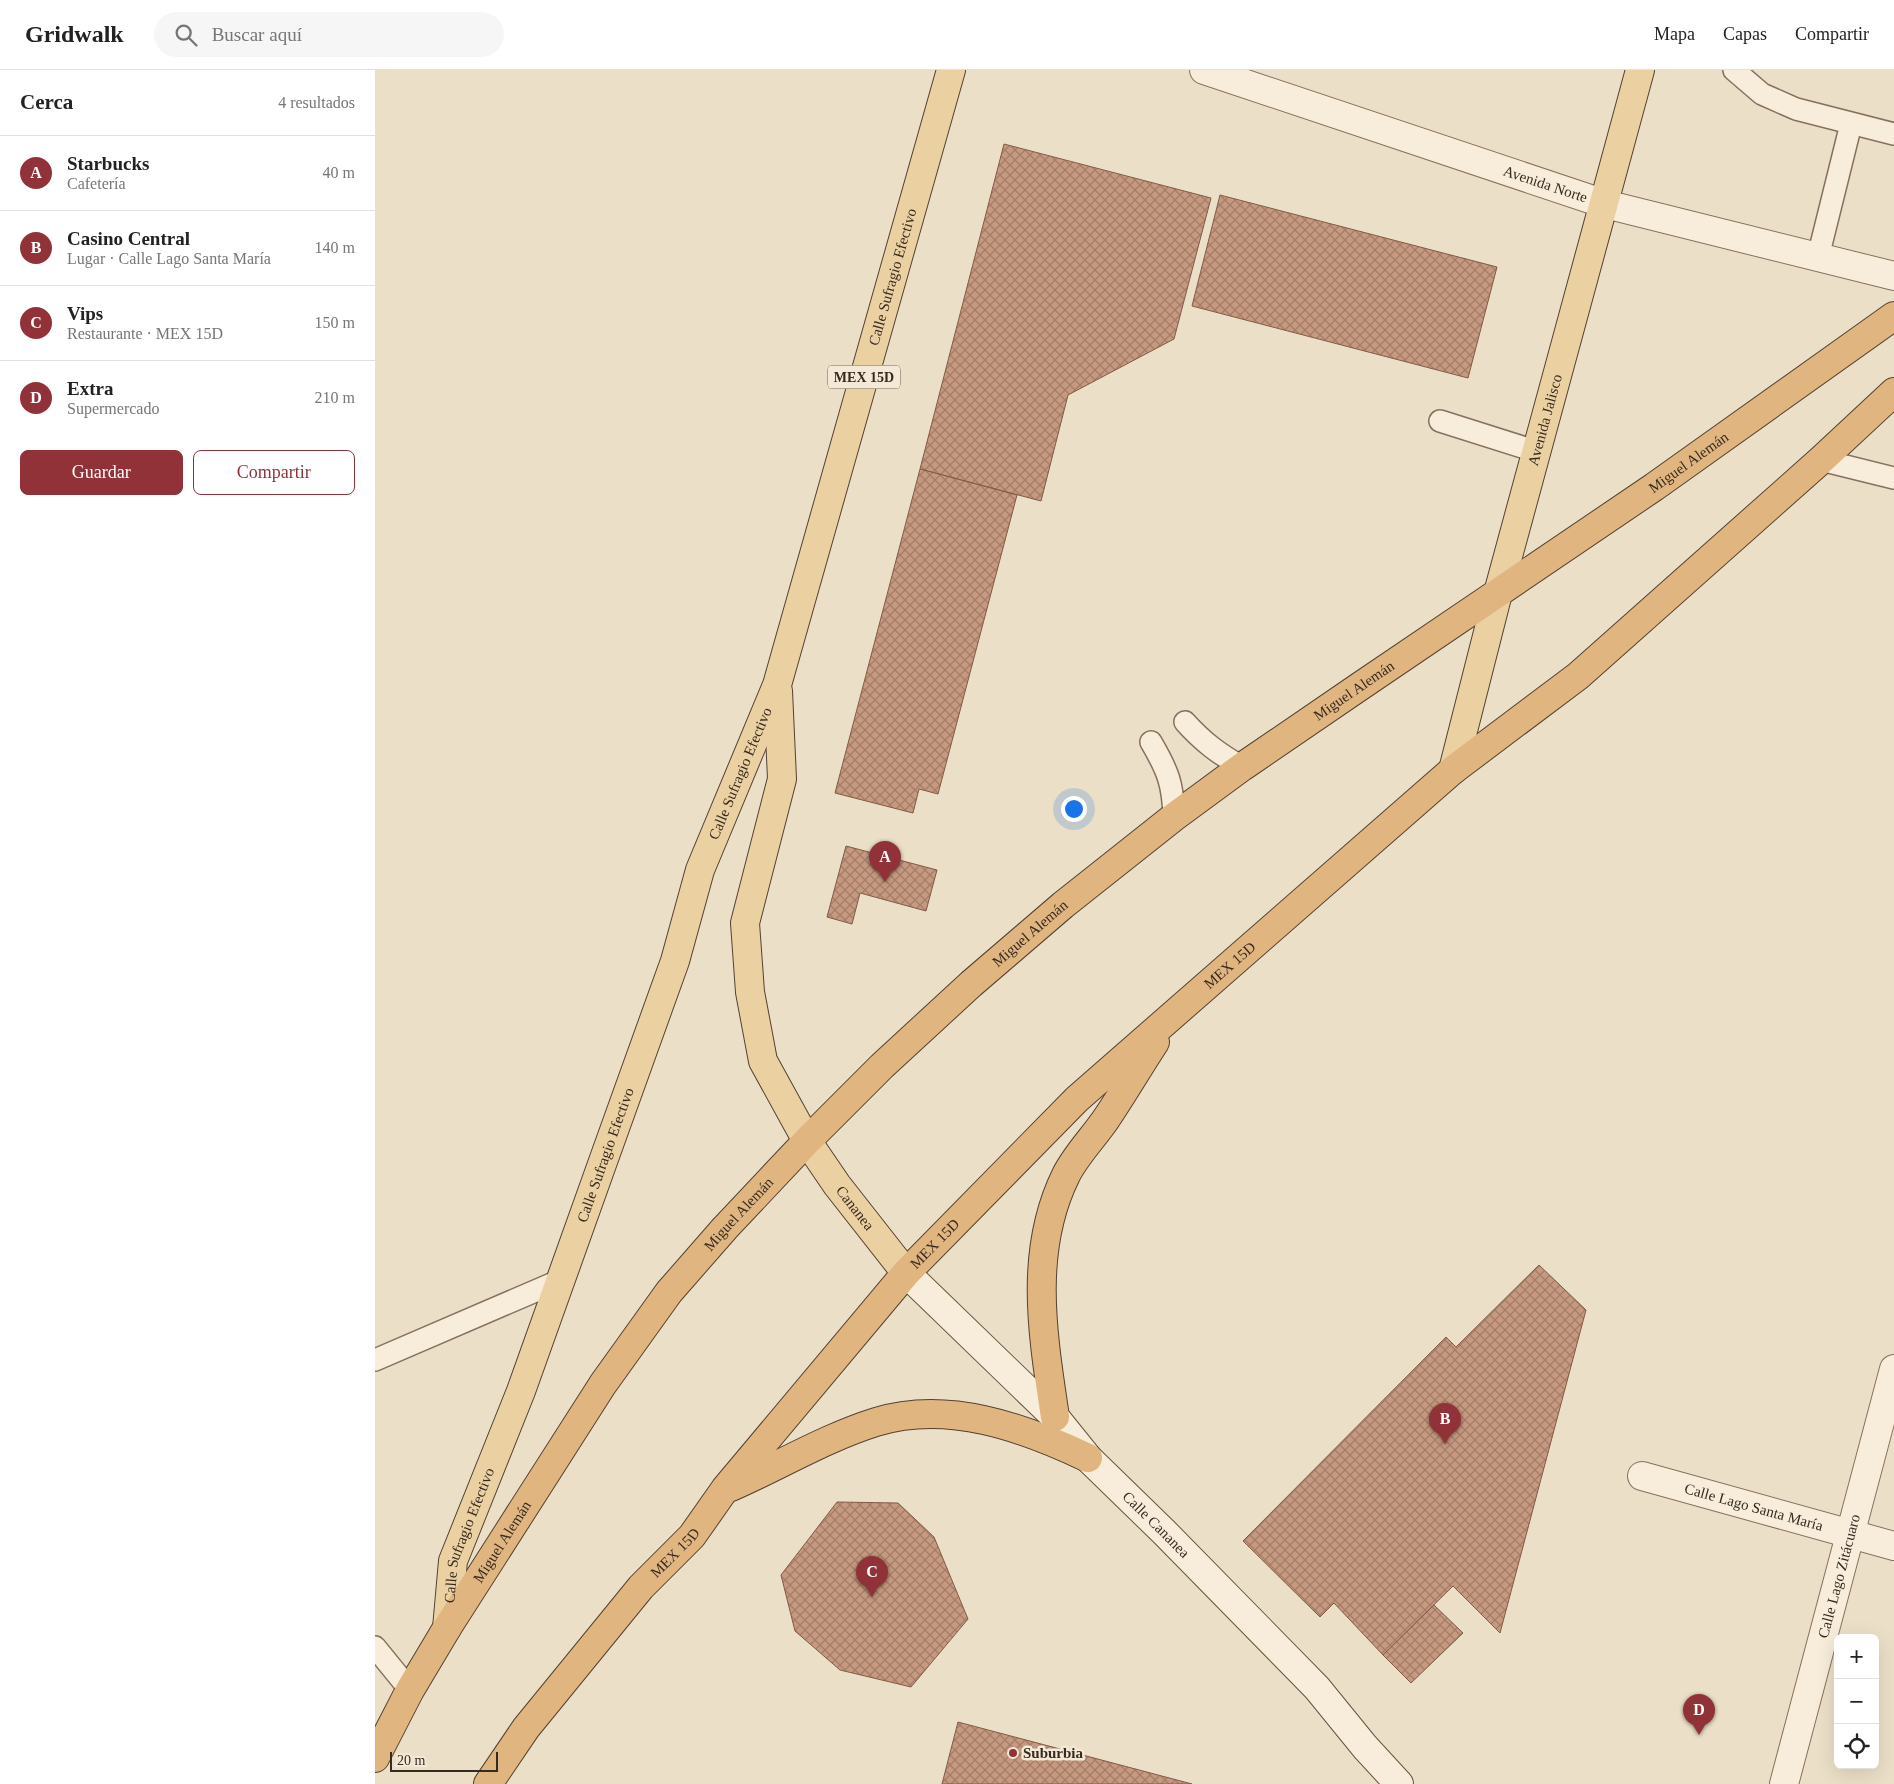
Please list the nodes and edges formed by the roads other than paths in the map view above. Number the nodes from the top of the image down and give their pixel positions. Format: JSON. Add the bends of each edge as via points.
{"nodes":[{"id":1,"x":951,"y":70,"type":"edge"},
{"id":2,"x":1204,"y":70,"type":"edge"},
{"id":3,"x":1641,"y":70,"type":"edge"},
{"id":4,"x":1734,"y":70,"type":"edge"},
{"id":5,"x":1851,"y":124,"type":"junction"},
{"id":6,"x":1894,"y":134,"type":"edge"},
{"id":7,"x":1605,"y":204,"type":"junction"},
{"id":8,"x":1818,"y":257,"type":"junction"},
{"id":9,"x":1894,"y":276,"type":"edge"},
{"id":10,"x":1894,"y":316,"type":"edge"},
{"id":11,"x":1894,"y":392,"type":"edge"},
{"id":12,"x":1440,"y":421,"type":"dead end"},
{"id":13,"x":1538,"y":452,"type":"junction"},
{"id":14,"x":1821,"y":460,"type":"junction"},
{"id":15,"x":1894,"y":478,"type":"edge"},
{"id":16,"x":1498,"y":593,"type":"junction"},
{"id":17,"x":777,"y":685,"type":"junction"},
{"id":18,"x":1185,"y":722,"type":"dead end"},
{"id":19,"x":1151,"y":742,"type":"dead end"},
{"id":20,"x":1242,"y":767,"type":"junction"},
{"id":21,"x":1453,"y":770,"type":"junction"},
{"id":22,"x":1174,"y":817,"type":"junction"},
{"id":23,"x":1169,"y":1020,"type":"junction"},
{"id":24,"x":807,"y":1141,"type":"junction"},
{"id":25,"x":906,"y":1273,"type":"junction"},
{"id":26,"x":561,"y":1280,"type":"junction"},
{"id":27,"x":375,"y":1360,"type":"edge"},
{"id":28,"x":1894,"y":1369,"type":"edge"},
{"id":29,"x":1055,"y":1417,"type":"junction"},
{"id":30,"x":1088,"y":1458,"type":"junction"},
{"id":31,"x":1642,"y":1476,"type":"dead end"},
{"id":32,"x":725,"y":1489,"type":"junction"},
{"id":33,"x":1849,"y":1534,"type":"junction"},
{"id":34,"x":1894,"y":1546,"type":"edge"},
{"id":35,"x":447,"y":1628,"type":"junction"},
{"id":36,"x":375,"y":1647,"type":"edge"},
{"id":37,"x":410,"y":1690,"type":"junction"},
{"id":38,"x":375,"y":1758,"type":"edge"},
{"id":39,"x":1396,"y":1783,"type":"edge"},
{"id":40,"x":488,"y":1784,"type":"edge"},
{"id":41,"x":1784,"y":1784,"type":"edge"}],
"edges":[{"from":1,"to":17,"type":"main road","name":"Calle Sufragio Efectivo","number":"MEX 15D"},
{"from":2,"to":7,"type":"street","name":"Avenida Norte"},
{"from":3,"to":7,"type":"main road","name":"Avenida Jalisco"},
{"from":4,"to":5,"type":"lane","via":[[1762,94],[1797,109]]},
{"from":5,"to":6,"type":"lane"},
{"from":5,"to":8,"type":"lane"},
{"from":7,"to":8,"type":"street","name":"Avenida Norte"},
{"from":7,"to":13,"type":"main road","name":"Avenida Jalisco"},
{"from":8,"to":9,"type":"street","name":"Avenida Norte"},
{"from":10,"to":16,"type":"highway","name":"Miguel Alemán","via":[[1654,487]]},
{"from":11,"to":14,"type":"highway"},
{"from":12,"to":13,"type":"lane"},
{"from":13,"to":16,"type":"main road","name":"Avenida Jalisco"},
{"from":14,"to":15,"type":"lane"},
{"from":14,"to":21,"type":"highway","via":[[1578,676]]},
{"from":16,"to":20,"type":"highway","name":"Miguel Alemán"},
{"from":16,"to":21,"type":"main road","name":"Avenida Jalisco"},
{"from":17,"to":24,"type":"main road","name":"Calle Sufragio Efectivo","via":[[782,779],[745,923],[750,992],[763,1061]]},
{"from":17,"to":26,"type":"main road","name":"Calle Sufragio Efectivo","via":[[700,870],[675,961]]},
{"from":18,"to":20,"type":"lane","via":[[1218,754]]},
{"from":19,"to":22,"type":"lane","via":[[1171,783]]},
{"from":20,"to":22,"type":"highway","name":"Miguel Alemán"},
{"from":21,"to":23,"type":"highway","name":"MEX 15D"},
{"from":22,"to":24,"type":"highway","name":"Miguel Alemán","via":[[1063,905],[971,984]]},
{"from":23,"to":25,"type":"highway","name":"MEX 15D","via":[[1077,1099]]},
{"from":23,"to":29,"type":"highway","via":[[1067,1174],[1051,1214],[1043,1252],[1040,1294]]},
{"from":24,"to":25,"type":"main road","name":"Cananea"},
{"from":24,"to":35,"type":"highway","name":"Miguel Alemán","via":[[669,1292],[603,1384]]},
{"from":25,"to":29,"type":"street","name":"Calle Cananea"},
{"from":25,"to":32,"type":"highway","name":"MEX 15D"},
{"from":26,"to":27,"type":"lane"},
{"from":26,"to":35,"type":"main road","name":"Calle Sufragio Efectivo","via":[[453,1561]]},
{"from":28,"to":33,"type":"street","name":"Calle Lago Zitácuaro"},
{"from":29,"to":30,"type":"street","name":"Calle Cananea"},
{"from":30,"to":32,"type":"highway","via":[[1055,1442],[1005,1425],[953,1416],[905,1416],[849,1432]]},
{"from":30,"to":39,"type":"street","name":"Calle Cananea","via":[[1317,1688]]},
{"from":31,"to":33,"type":"street","name":"Calle Lago Santa María"},
{"from":32,"to":40,"type":"highway","name":"MEX 15D","via":[[692,1536],[641,1587],[526,1728]]},
{"from":33,"to":34,"type":"street","name":"Calle Lago Santa María"},
{"from":33,"to":41,"type":"street","name":"Calle Lago Zitácuaro"},
{"from":35,"to":37,"type":"highway","name":"Miguel Alemán"},
{"from":36,"to":37,"type":"lane"},
{"from":37,"to":38,"type":"highway","name":"Miguel Alemán"}]}
